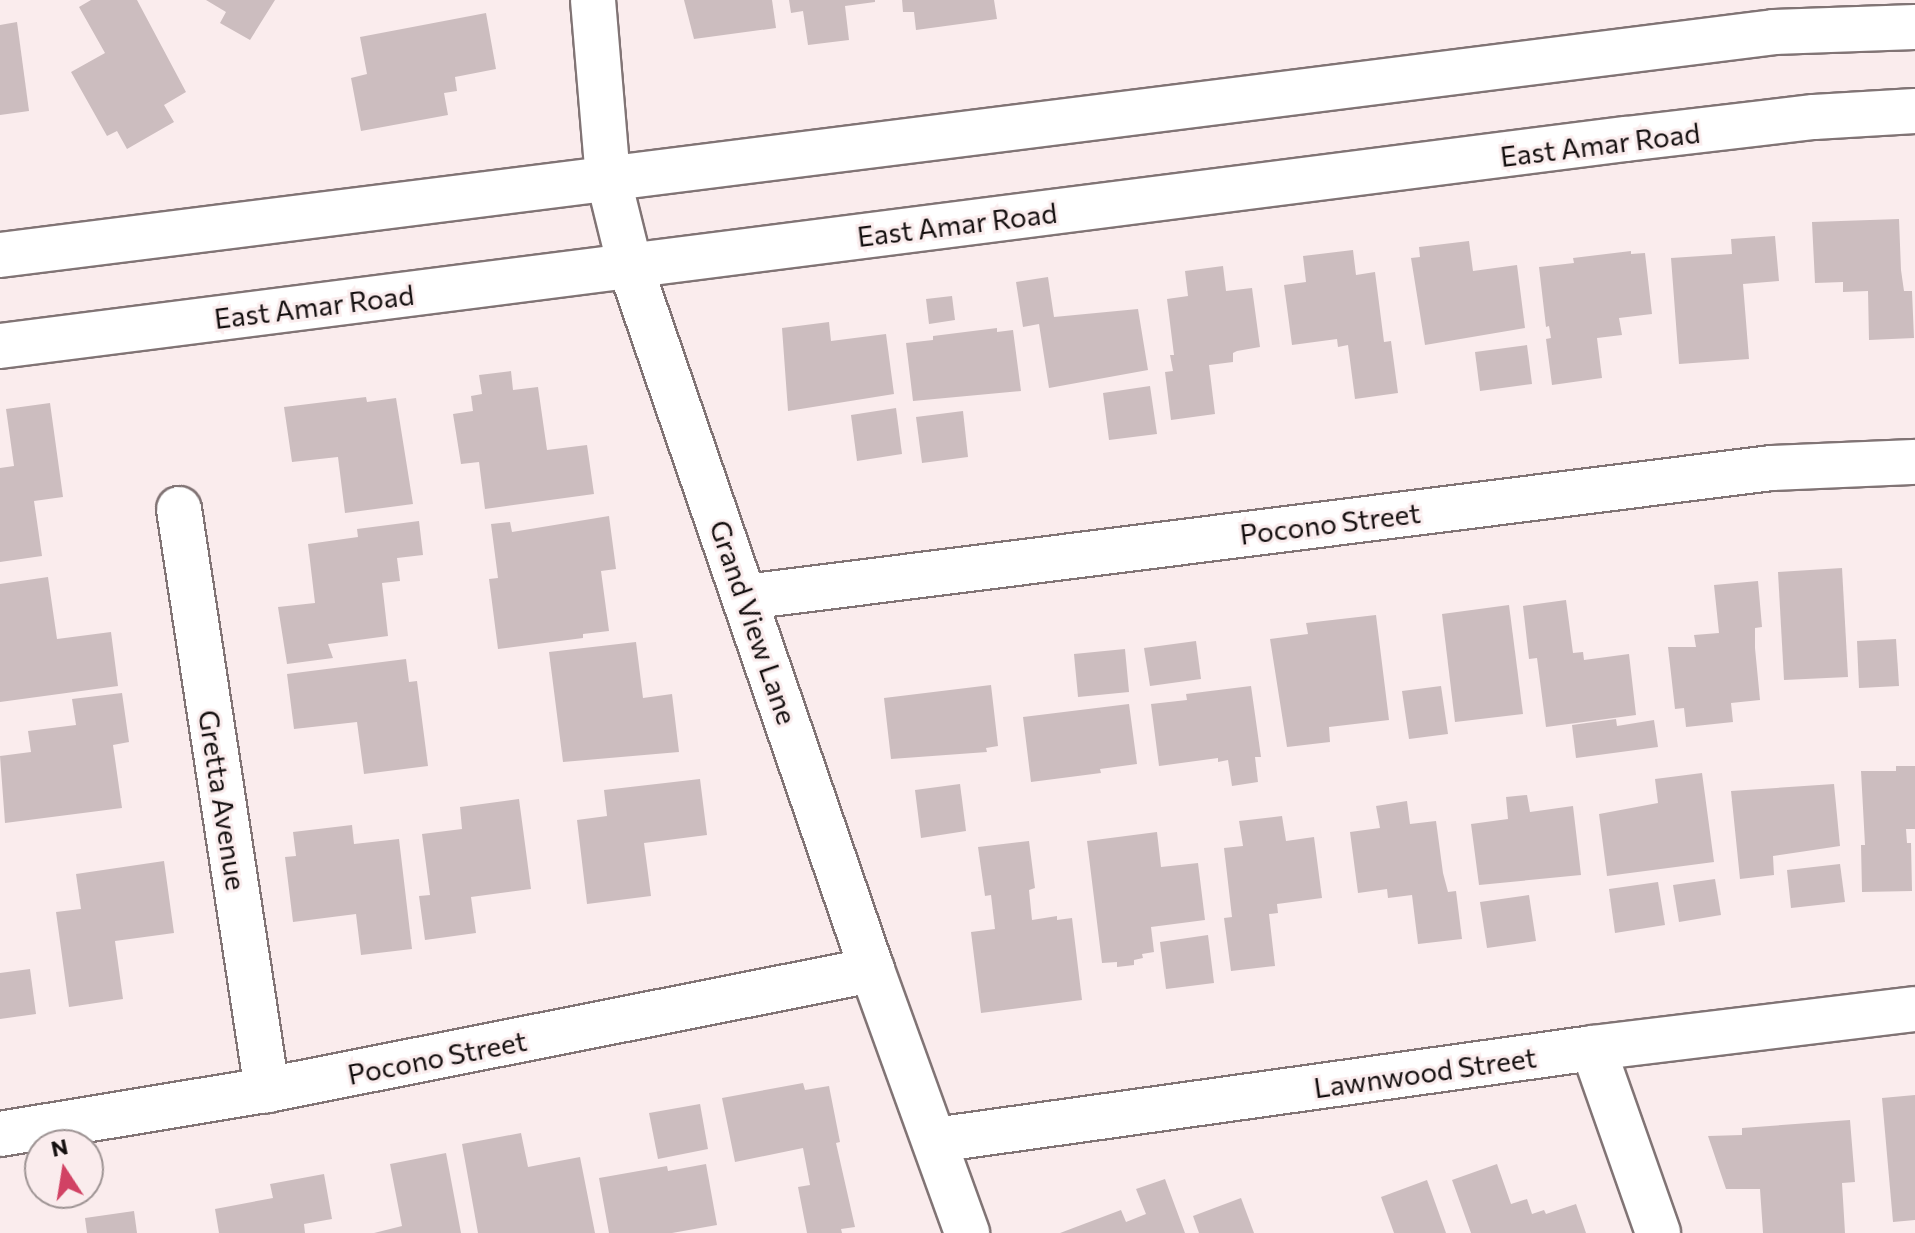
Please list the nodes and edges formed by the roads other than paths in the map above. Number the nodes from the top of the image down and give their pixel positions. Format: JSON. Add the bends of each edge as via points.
{"nodes":[{"id":1,"x":593,"y":0,"type":"edge"},
{"id":2,"x":1915,"y":27,"type":"edge"},
{"id":3,"x":1915,"y":111,"type":"edge"},
{"id":4,"x":608,"y":177,"type":"junction"},
{"id":5,"x":0,"y":255,"type":"edge"},
{"id":6,"x":630,"y":266,"type":"junction"},
{"id":7,"x":0,"y":346,"type":"edge"},
{"id":8,"x":1915,"y":462,"type":"edge"},
{"id":9,"x":179,"y":509,"type":"dead end"},
{"id":10,"x":746,"y":597,"type":"junction"},
{"id":11,"x":872,"y":970,"type":"junction"},
{"id":12,"x":1915,"y":1009,"type":"edge"},
{"id":13,"x":1593,"y":1048,"type":"junction"},
{"id":14,"x":267,"y":1090,"type":"junction"},
{"id":15,"x":0,"y":1134,"type":"edge"},
{"id":16,"x":935,"y":1140,"type":"junction"},
{"id":17,"x":967,"y":1233,"type":"edge"},
{"id":18,"x":1658,"y":1233,"type":"edge"}],
"edges":[{"from":1,"to":4,"type":"street","name":"Grand View Lane"},
{"from":2,"to":4,"type":"street","via":[[1774,32]]},
{"from":3,"to":6,"type":"street","name":"East Amar Road","via":[[1626,139]]},
{"from":4,"to":5,"type":"street"},
{"from":4,"to":6,"type":"street","name":"Grand View Lane"},
{"from":6,"to":7,"type":"street","name":"East Amar Road"},
{"from":6,"to":10,"type":"street","name":"Grand View Lane"},
{"from":8,"to":10,"type":"street","name":"Pocono Street","via":[[1771,468]]},
{"from":9,"to":14,"type":"street","name":"Gretta Avenue"},
{"from":10,"to":11,"type":"street","name":"Grand View Lane"},
{"from":11,"to":14,"type":"street","name":"Pocono Street"},
{"from":11,"to":16,"type":"street","name":"Grand View Lane"},
{"from":12,"to":13,"type":"street","name":"Lawnwood Street"},
{"from":13,"to":16,"type":"street","name":"Lawnwood Street"},
{"from":13,"to":18,"type":"street"},
{"from":14,"to":15,"type":"street","name":"Pocono Street"},
{"from":16,"to":17,"type":"street","name":"Grand View Lane"}]}
